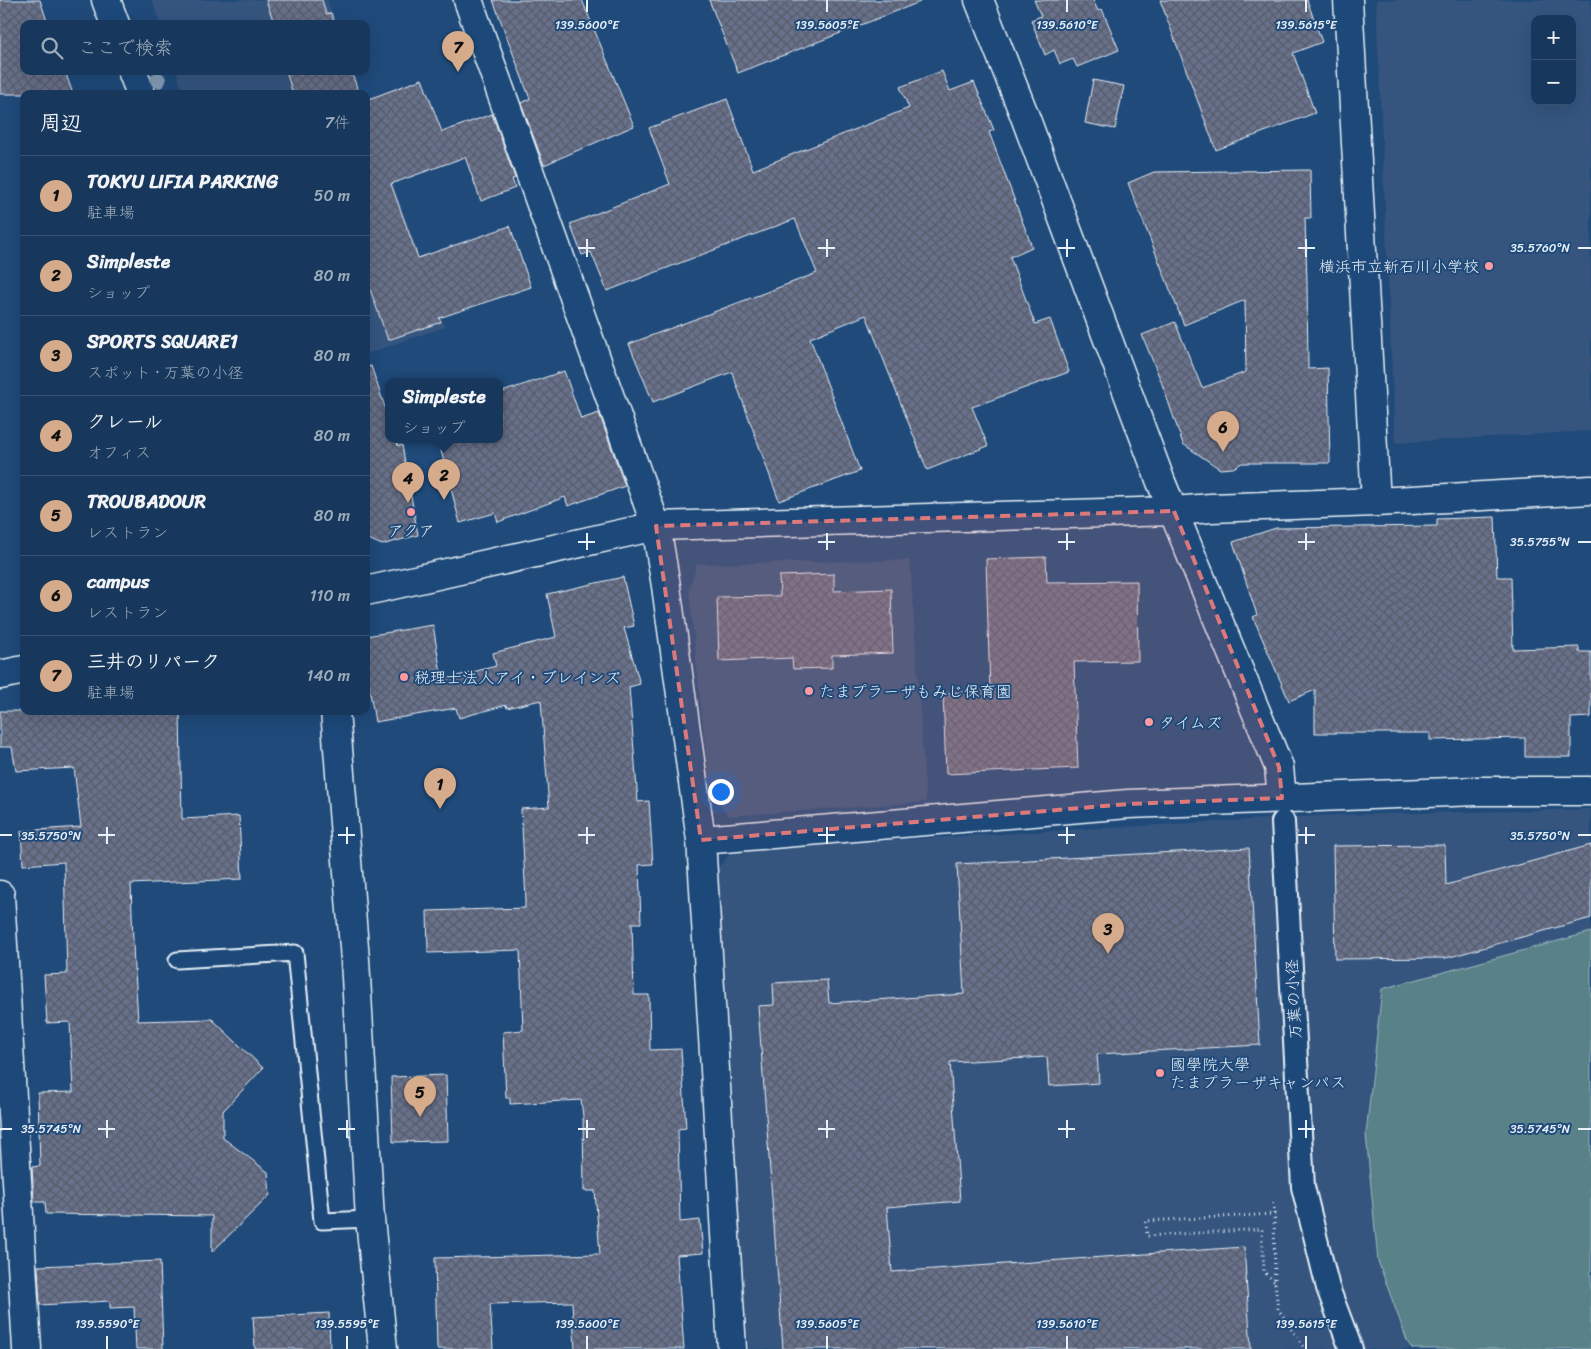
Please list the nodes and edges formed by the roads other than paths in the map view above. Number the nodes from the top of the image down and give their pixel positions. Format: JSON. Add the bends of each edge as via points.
{"nodes":[{"id":1,"x":106,"y":0,"type":"edge"},
{"id":2,"x":468,"y":0,"type":"edge"},
{"id":3,"x":979,"y":0,"type":"edge"},
{"id":4,"x":1348,"y":0,"type":"edge"},
{"id":5,"x":114,"y":20,"type":"edge"},
{"id":6,"x":134,"y":75,"type":"edge"},
{"id":7,"x":139,"y":90,"type":"edge"},
{"id":8,"x":1591,"y":490,"type":"edge"},
{"id":9,"x":1376,"y":502,"type":"junction"},
{"id":10,"x":1174,"y":511,"type":"junction"},
{"id":11,"x":656,"y":526,"type":"junction"},
{"id":12,"x":370,"y":590,"type":"edge"},
{"id":13,"x":20,"y":671,"type":"edge"},
{"id":14,"x":0,"y":675,"type":"edge"},
{"id":15,"x":335,"y":715,"type":"edge"},
{"id":16,"x":1591,"y":791,"type":"edge"},
{"id":17,"x":1282,"y":810,"type":"junction"},
{"id":18,"x":701,"y":840,"type":"junction"},
{"id":19,"x":0,"y":895,"type":"edge"},
{"id":20,"x":177,"y":960,"type":"dead end"},
{"id":21,"x":370,"y":1219,"type":"junction"},
{"id":22,"x":27,"y":1349,"type":"edge"},
{"id":23,"x":383,"y":1349,"type":"edge"},
{"id":24,"x":732,"y":1349,"type":"edge"},
{"id":25,"x":1352,"y":1349,"type":"edge"}],
"edges":[{"from":1,"to":5,"type":"street"},
{"from":2,"to":11,"type":"street"},
{"from":3,"to":10,"type":"street"},
{"from":4,"to":9,"type":"street"},
{"from":6,"to":7,"type":"street"},
{"from":8,"to":9,"type":"street"},
{"from":9,"to":10,"type":"street"},
{"from":10,"to":11,"type":"street"},
{"from":10,"to":17,"type":"street","via":[[1279,767]]},
{"from":11,"to":12,"type":"street"},
{"from":11,"to":18,"type":"street"},
{"from":13,"to":14,"type":"street"},
{"from":15,"to":21,"type":"street","via":[[355,960]]},
{"from":16,"to":17,"type":"street","via":[[1478,791]]},
{"from":17,"to":18,"type":"street","via":[[1128,804]]},
{"from":17,"to":25,"type":"street","name":"万葉の小径","via":[[1303,1187],[1328,1288]]},
{"from":18,"to":24,"type":"street"},
{"from":19,"to":22,"type":"street"},
{"from":20,"to":21,"type":"lane","via":[[295,953],[322,1221]]},
{"from":21,"to":23,"type":"street"}]}
